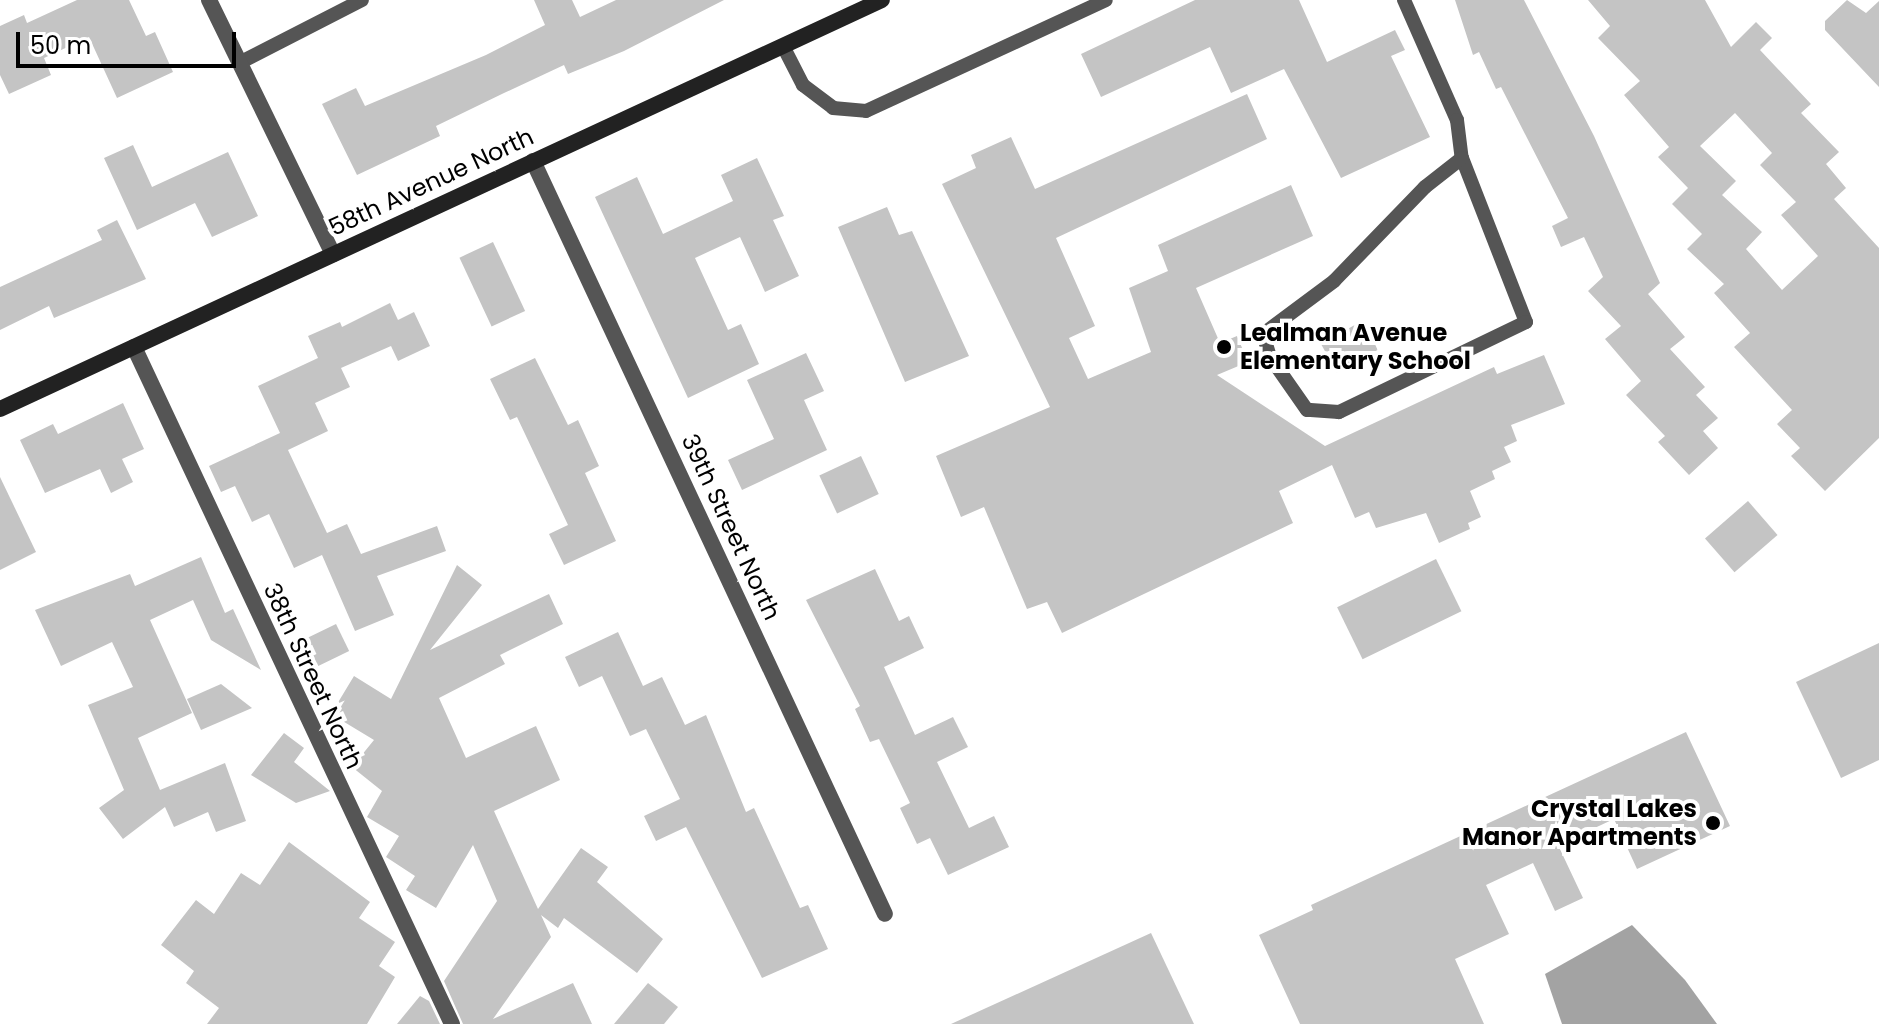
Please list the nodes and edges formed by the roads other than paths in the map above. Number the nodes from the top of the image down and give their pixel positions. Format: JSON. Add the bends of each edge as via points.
{"nodes":[{"id":1,"x":209,"y":0,"type":"edge"},
{"id":2,"x":362,"y":0,"type":"edge"},
{"id":3,"x":882,"y":0,"type":"edge"},
{"id":4,"x":1106,"y":0,"type":"edge"},
{"id":5,"x":1404,"y":0,"type":"edge"},
{"id":6,"x":783,"y":46,"type":"junction"},
{"id":7,"x":239,"y":63,"type":"junction"},
{"id":8,"x":1462,"y":158,"type":"junction"},
{"id":9,"x":533,"y":161,"type":"junction"},
{"id":10,"x":333,"y":254,"type":"junction"},
{"id":11,"x":134,"y":347,"type":"junction"},
{"id":12,"x":0,"y":409,"type":"edge"},
{"id":13,"x":885,"y":914,"type":"dead end"},
{"id":14,"x":452,"y":1024,"type":"edge"}],
"edges":[{"from":1,"to":7,"type":"street"},
{"from":2,"to":7,"type":"lane"},
{"from":3,"to":6,"type":"street","name":"58th Avenue North"},
{"from":4,"to":6,"type":"lane","via":[[866,111],[833,108],[803,85]]},
{"from":5,"to":8,"type":"lane","via":[[1457,120]]},
{"from":6,"to":9,"type":"street","name":"58th Avenue North"},
{"from":7,"to":10,"type":"street"},
{"from":8,"to":8,"type":"lane","via":[[1425,187],[1334,281],[1263,334],[1288,389],[1307,410],[1339,412],[1526,322]]},
{"from":9,"to":10,"type":"street","name":"58th Avenue North"},
{"from":9,"to":13,"type":"street","name":"39th Street North"},
{"from":10,"to":11,"type":"street","name":"58th Avenue North"},
{"from":11,"to":12,"type":"street","name":"58th Avenue North"},
{"from":11,"to":14,"type":"street","name":"38th Street North"}]}
